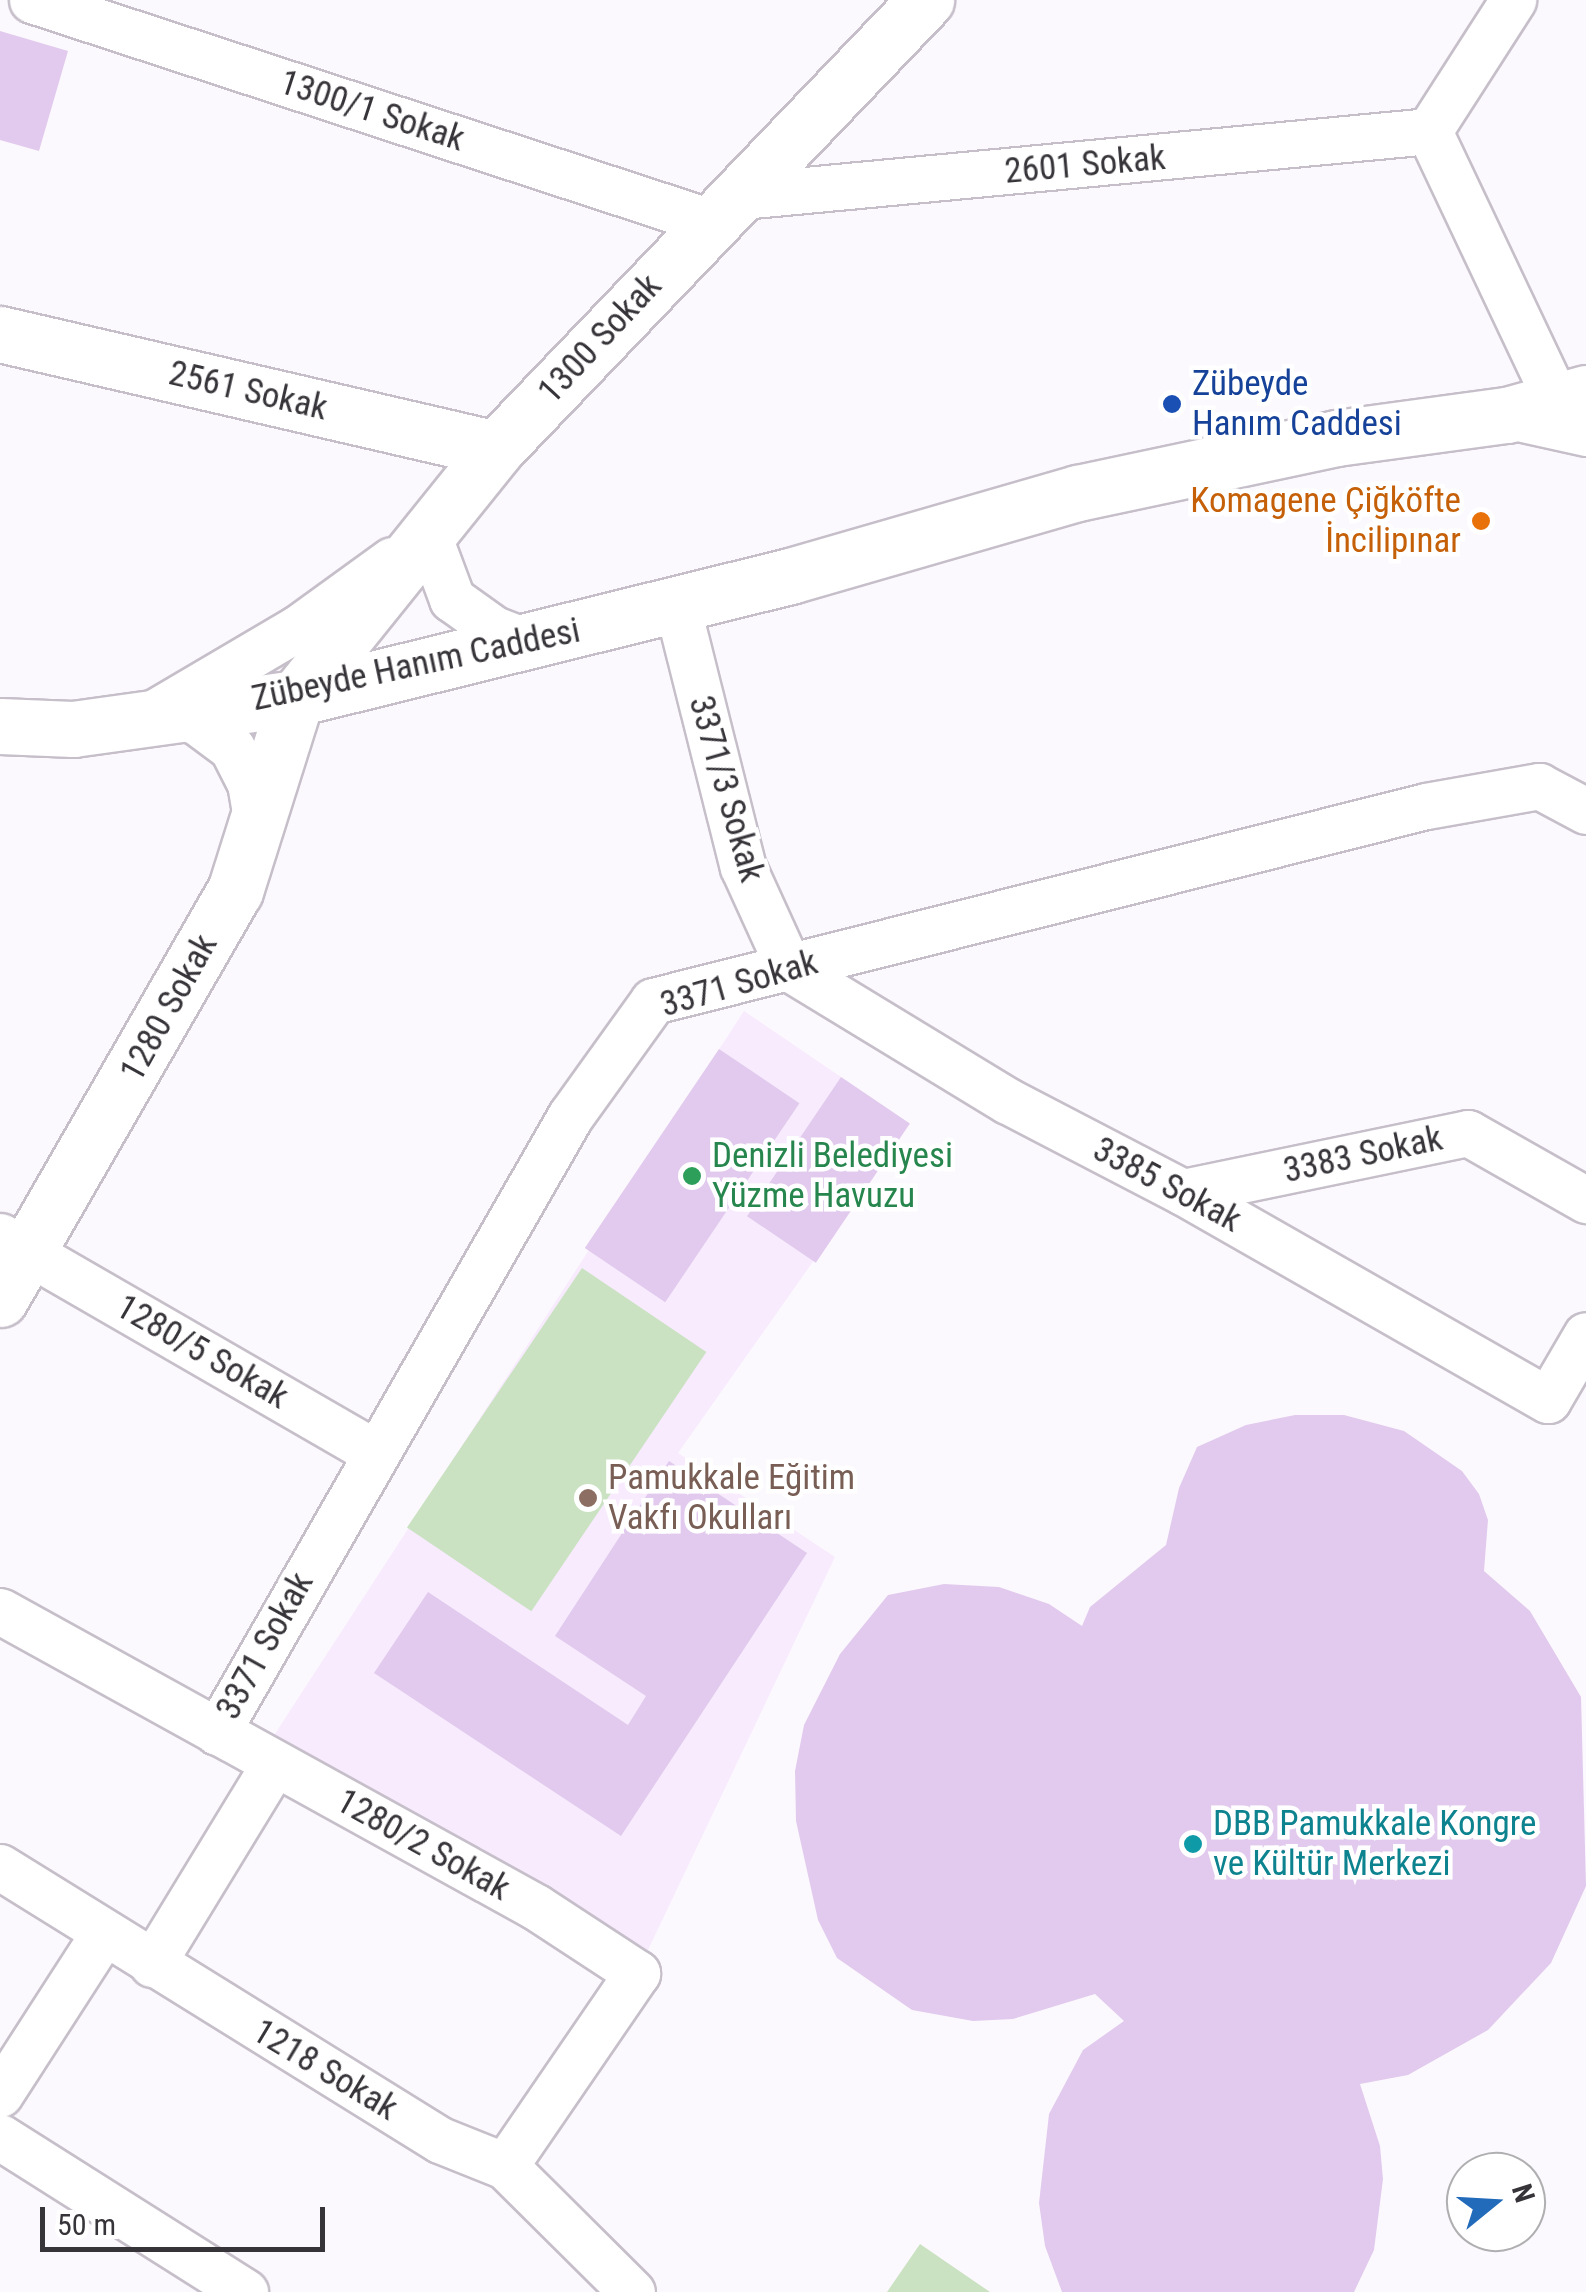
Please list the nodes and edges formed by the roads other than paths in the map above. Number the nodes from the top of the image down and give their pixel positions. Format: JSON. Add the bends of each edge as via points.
{"nodes":[{"id":1,"x":32,"y":0,"type":"edge"},
{"id":2,"x":1513,"y":0,"type":"edge"},
{"id":3,"x":923,"y":1,"type":"edge"},
{"id":4,"x":1429,"y":131,"type":"junction"},
{"id":5,"x":726,"y":209,"type":"junction"},
{"id":6,"x":0,"y":334,"type":"edge"},
{"id":7,"x":1559,"y":411,"type":"edge"},
{"id":8,"x":496,"y":449,"type":"junction"},
{"id":9,"x":420,"y":536,"type":"junction"},
{"id":10,"x":677,"y":605,"type":"junction"},
{"id":11,"x":530,"y":643,"type":"junction"},
{"id":12,"x":296,"y":698,"type":"junction"},
{"id":13,"x":159,"y":715,"type":"junction"},
{"id":14,"x":0,"y":726,"type":"edge"},
{"id":15,"x":1586,"y":811,"type":"edge"},
{"id":16,"x":257,"y":824,"type":"junction"},
{"id":17,"x":788,"y":968,"type":"junction"},
{"id":18,"x":1183,"y":1192,"type":"junction"},
{"id":19,"x":1586,"y":1200,"type":"edge"},
{"id":20,"x":16,"y":1244,"type":"edge"},
{"id":21,"x":0,"y":1299,"type":"edge"},
{"id":22,"x":1586,"y":1335,"type":"edge"},
{"id":23,"x":373,"y":1451,"type":"junction"},
{"id":24,"x":0,"y":1611,"type":"edge"},
{"id":25,"x":216,"y":1732,"type":"junction"},
{"id":26,"x":274,"y":1764,"type":"junction"},
{"id":27,"x":0,"y":1867,"type":"edge"},
{"id":28,"x":103,"y":1934,"type":"junction"},
{"id":29,"x":152,"y":1964,"type":"junction"},
{"id":30,"x":0,"y":2094,"type":"edge"},
{"id":31,"x":0,"y":2137,"type":"edge"},
{"id":32,"x":506,"y":2166,"type":"junction"},
{"id":33,"x":244,"y":2292,"type":"edge"},
{"id":34,"x":632,"y":2292,"type":"edge"}],
"edges":[{"from":1,"to":5,"type":"street","name":"1300/1 Sokak"},
{"from":2,"to":4,"type":"street"},
{"from":3,"to":5,"type":"street","name":"1300 Sokak"},
{"from":4,"to":5,"type":"street","name":"2601 Sokak"},
{"from":4,"to":7,"type":"street"},
{"from":5,"to":8,"type":"street","name":"1300 Sokak"},
{"from":6,"to":8,"type":"street","name":"2561 Sokak"},
{"from":7,"to":10,"type":"street","name":"Zübeyde Hanım Caddesi","via":[[1336,438],[1078,493]]},
{"from":8,"to":9,"type":"street","name":"1300 Sokak"},
{"from":9,"to":11,"type":"street","via":[[452,599],[494,629]]},
{"from":9,"to":12,"type":"street","name":"1300 Sokak"},
{"from":9,"to":13,"type":"street","via":[[298,628]]},
{"from":10,"to":11,"type":"street","name":"Zübeyde Hanım Caddesi"},
{"from":10,"to":17,"type":"street","name":"3371/3 Sokak","via":[[743,867]]},
{"from":11,"to":12,"type":"street","name":"Zübeyde Hanım Caddesi"},
{"from":12,"to":13,"type":"street","name":"Zübeyde Hanım Caddesi"},
{"from":12,"to":16,"type":"street","name":"1280 Sokak"},
{"from":13,"to":14,"type":"street","name":"Zübeyde Hanım Caddesi","via":[[73,729]]},
{"from":13,"to":16,"type":"street","via":[[197,722],[232,748],[250,783]]},
{"from":15,"to":17,"type":"street","name":"3371 Sokak","via":[[1539,786],[1426,806]]},
{"from":16,"to":20,"type":"street","name":"1280 Sokak","via":[[235,892]]},
{"from":17,"to":18,"type":"street","name":"3385 Sokak","via":[[1008,1101]]},
{"from":17,"to":23,"type":"street","name":"3371 Sokak","via":[[653,1001],[572,1115]]},
{"from":18,"to":19,"type":"street","name":"3383 Sokak","via":[[1468,1133]]},
{"from":18,"to":22,"type":"street","name":"3385 Sokak","via":[[1548,1400]]},
{"from":20,"to":21,"type":"street","name":"1280 Sokak"},
{"from":20,"to":23,"type":"street","name":"1280/5 Sokak"},
{"from":23,"to":25,"type":"street","name":"3371 Sokak"},
{"from":24,"to":25,"type":"street","name":"1280/2 Sokak"},
{"from":25,"to":26,"type":"street","name":"1280/2 Sokak"},
{"from":26,"to":29,"type":"street"},
{"from":26,"to":32,"type":"street","name":"1280/2 Sokak","via":[[536,1907],[637,1973]]},
{"from":27,"to":28,"type":"street","name":"1218 Sokak"},
{"from":28,"to":29,"type":"street","name":"1218 Sokak"},
{"from":28,"to":30,"type":"street"},
{"from":29,"to":32,"type":"street","name":"1218 Sokak","via":[[440,2140]]},
{"from":31,"to":33,"type":"street"},
{"from":32,"to":34,"type":"street","name":"1218 Sokak"}]}
